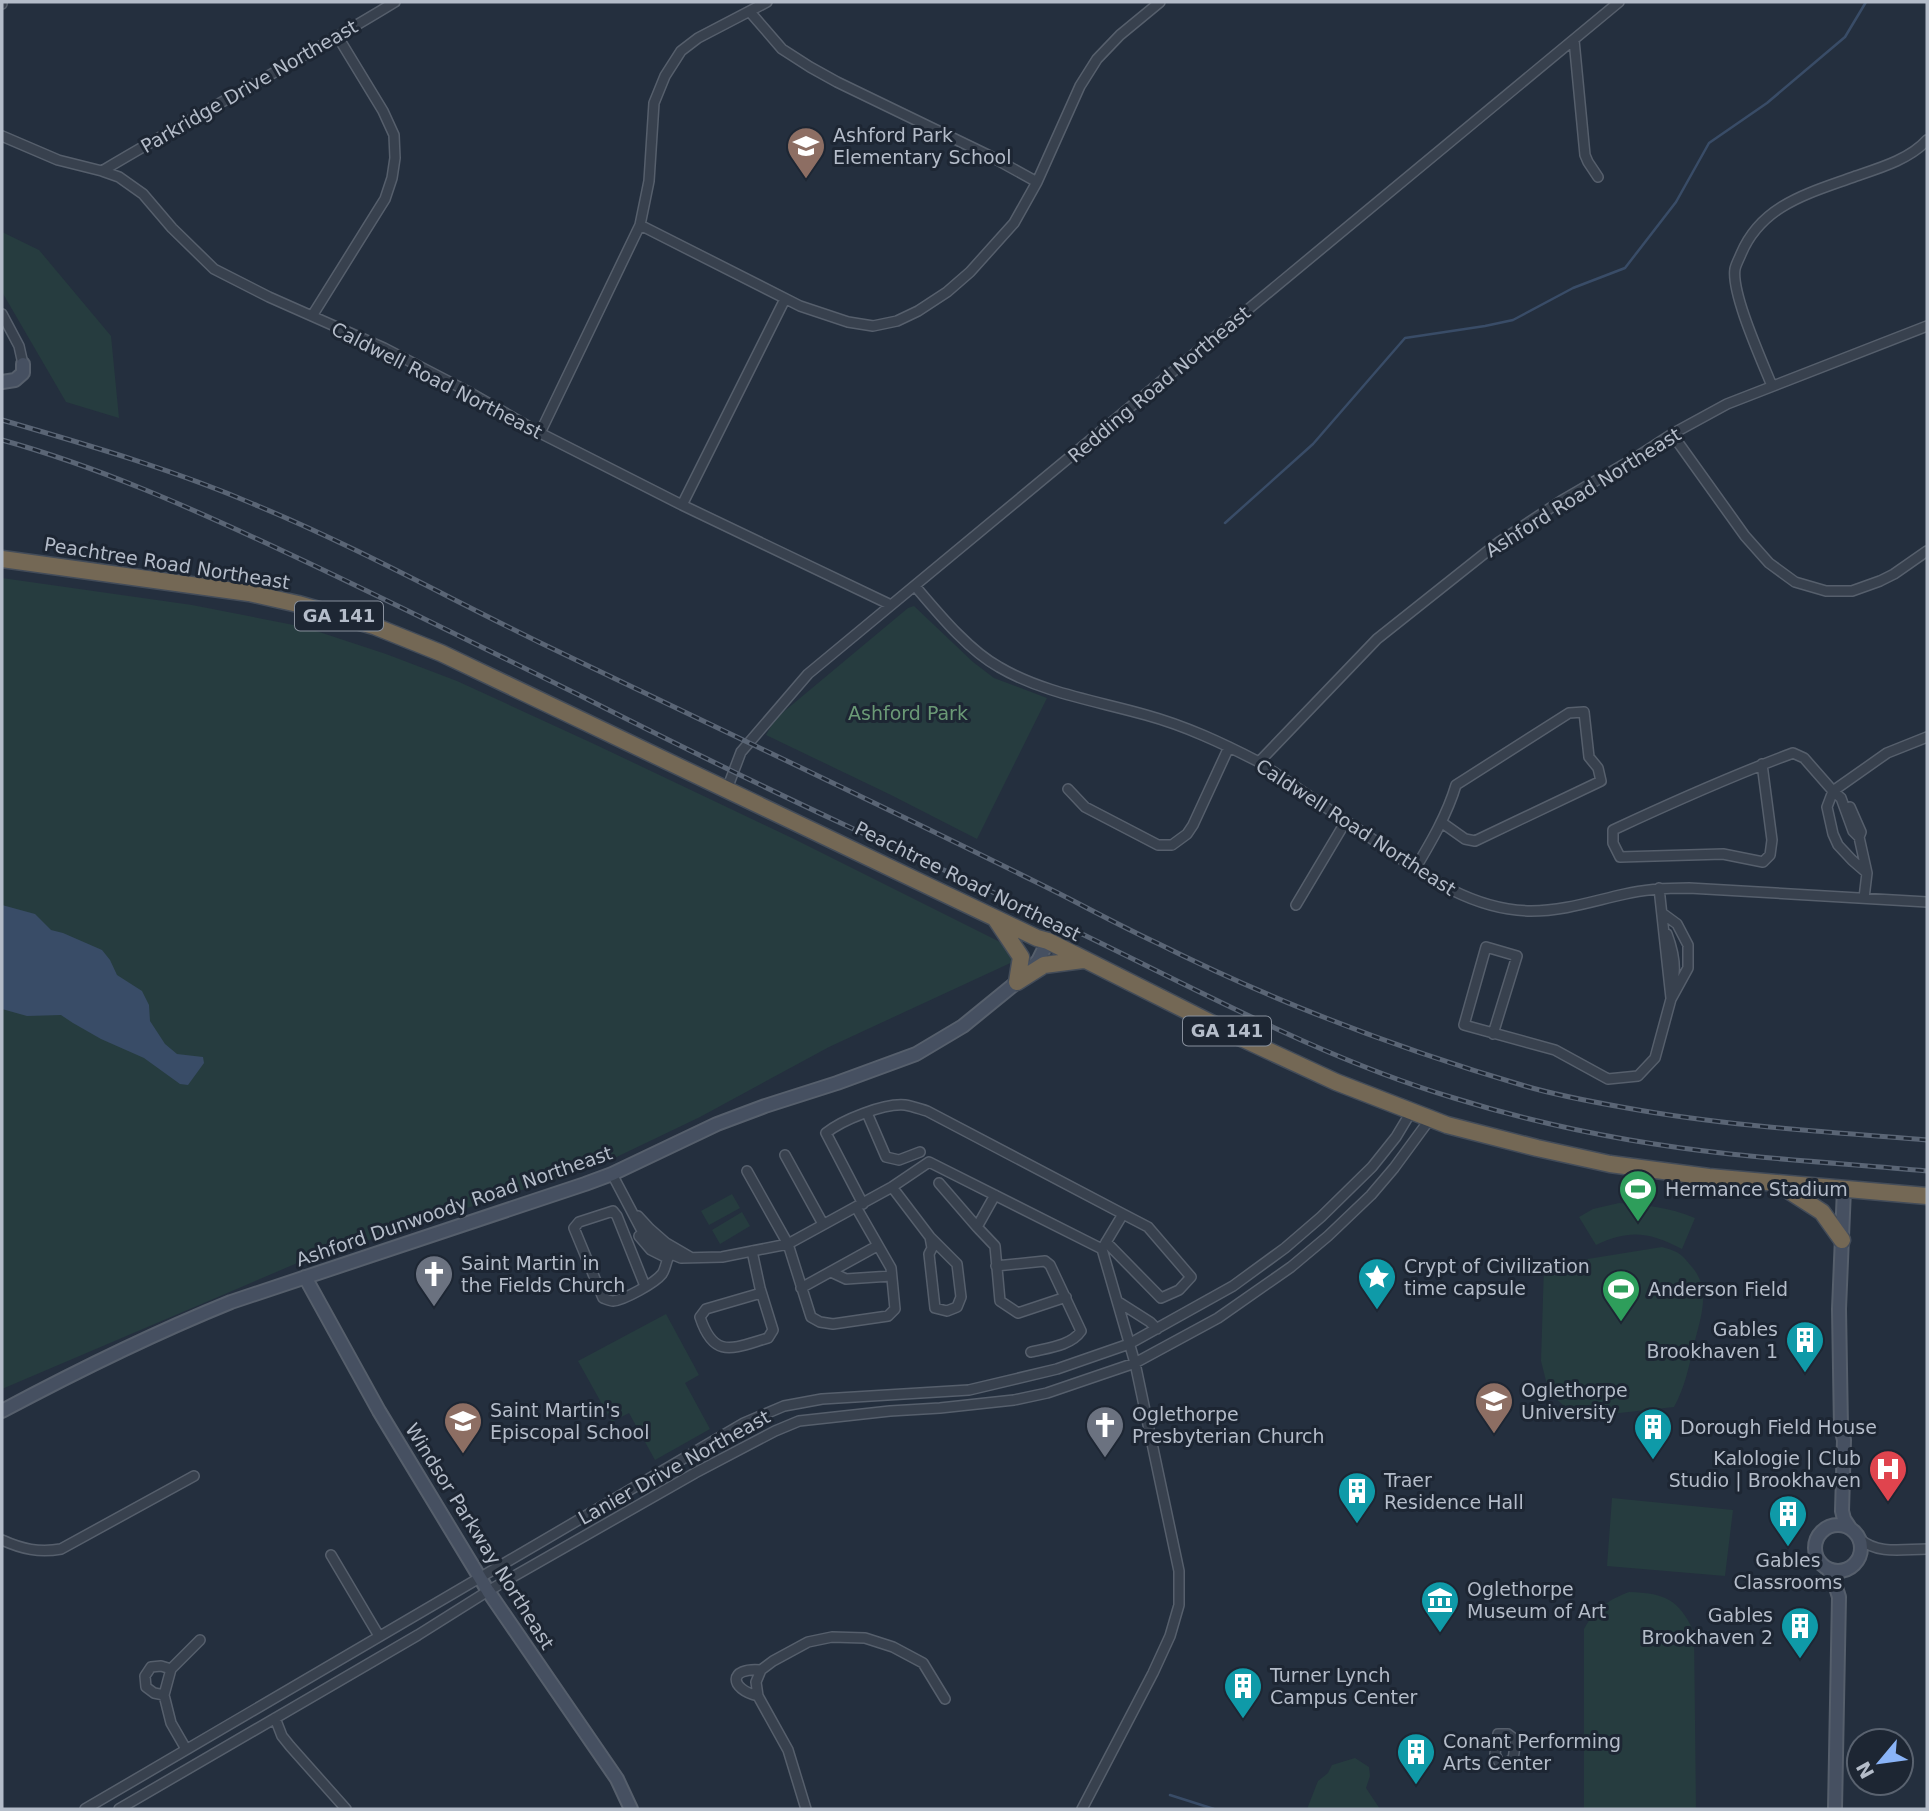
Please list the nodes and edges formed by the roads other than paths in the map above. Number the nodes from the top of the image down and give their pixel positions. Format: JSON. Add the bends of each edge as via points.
{"nodes":[{"id":1,"x":394,"y":2,"type":"edge"},
{"id":2,"x":767,"y":2,"type":"edge"},
{"id":3,"x":1160,"y":2,"type":"edge"},
{"id":4,"x":1619,"y":2,"type":"edge"},
{"id":5,"x":750,"y":12,"type":"junction"},
{"id":6,"x":338,"y":37,"type":"junction"},
{"id":7,"x":1574,"y":40,"type":"junction"},
{"id":8,"x":2,"y":136,"type":"edge"},
{"id":9,"x":1927,"y":140,"type":"edge"},
{"id":10,"x":102,"y":171,"type":"junction"},
{"id":11,"x":1598,"y":177,"type":"dead end"},
{"id":12,"x":1037,"y":182,"type":"junction"},
{"id":13,"x":640,"y":225,"type":"junction"},
{"id":14,"x":785,"y":299,"type":"junction"},
{"id":15,"x":2,"y":314,"type":"edge"},
{"id":16,"x":312,"y":316,"type":"junction"},
{"id":17,"x":1927,"y":326,"type":"edge"},
{"id":18,"x":23,"y":364,"type":"joint"},
{"id":19,"x":2,"y":382,"type":"edge"},
{"id":20,"x":1772,"y":386,"type":"junction"},
{"id":21,"x":540,"y":433,"type":"junction"},
{"id":22,"x":1672,"y":434,"type":"junction"},
{"id":23,"x":682,"y":505,"type":"junction"},
{"id":24,"x":1927,"y":551,"type":"edge"},
{"id":25,"x":2,"y":559,"type":"edge"},
{"id":26,"x":915,"y":586,"type":"junction"},
{"id":27,"x":891,"y":605,"type":"junction"},
{"id":28,"x":1927,"y":737,"type":"edge"},
{"id":29,"x":1228,"y":747,"type":"junction"},
{"id":30,"x":1258,"y":762,"type":"junction"},
{"id":31,"x":1762,"y":764,"type":"junction"},
{"id":32,"x":727,"y":789,"type":"junction"},
{"id":33,"x":1068,"y":789,"type":"dead end"},
{"id":34,"x":1833,"y":791,"type":"junction"},
{"id":35,"x":1346,"y":821,"type":"junction"},
{"id":36,"x":1441,"y":822,"type":"junction"},
{"id":37,"x":1415,"y":869,"type":"junction"},
{"id":38,"x":1867,"y":873,"type":"junction"},
{"id":39,"x":1659,"y":888,"type":"junction"},
{"id":40,"x":1864,"y":898,"type":"junction"},
{"id":41,"x":1927,"y":902,"type":"edge"},
{"id":42,"x":1296,"y":905,"type":"dead end"},
{"id":43,"x":993,"y":916,"type":"junction"},
{"id":44,"x":1663,"y":918,"type":"junction"},
{"id":45,"x":1048,"y":941,"type":"junction"},
{"id":46,"x":1083,"y":960,"type":"junction"},
{"id":47,"x":1017,"y":982,"type":"junction"},
{"id":48,"x":1671,"y":999,"type":"junction"},
{"id":49,"x":1493,"y":1034,"type":"junction"},
{"id":50,"x":1411,"y":1112,"type":"junction"},
{"id":51,"x":867,"y":1113,"type":"junction"},
{"id":52,"x":1430,"y":1119,"type":"junction"},
{"id":53,"x":920,"y":1152,"type":"dead end"},
{"id":54,"x":785,"y":1155,"type":"dead end"},
{"id":55,"x":747,"y":1171,"type":"dead end"},
{"id":56,"x":612,"y":1174,"type":"junction"},
{"id":57,"x":939,"y":1183,"type":"dead end"},
{"id":58,"x":1778,"y":1183,"type":"junction"},
{"id":59,"x":892,"y":1187,"type":"junction"},
{"id":60,"x":1844,"y":1189,"type":"junction"},
{"id":61,"x":995,"y":1195,"type":"junction"},
{"id":62,"x":1927,"y":1196,"type":"edge"},
{"id":63,"x":859,"y":1206,"type":"junction"},
{"id":64,"x":632,"y":1212,"type":"junction"},
{"id":65,"x":1123,"y":1214,"type":"junction"},
{"id":66,"x":824,"y":1224,"type":"junction"},
{"id":67,"x":977,"y":1227,"type":"junction"},
{"id":68,"x":930,"y":1237,"type":"junction"},
{"id":69,"x":1842,"y":1240,"type":"junction"},
{"id":70,"x":788,"y":1244,"type":"junction"},
{"id":71,"x":1104,"y":1245,"type":"junction"},
{"id":72,"x":877,"y":1246,"type":"junction"},
{"id":73,"x":752,"y":1251,"type":"junction"},
{"id":74,"x":668,"y":1258,"type":"junction"},
{"id":75,"x":691,"y":1258,"type":"junction"},
{"id":76,"x":996,"y":1266,"type":"junction"},
{"id":77,"x":831,"y":1272,"type":"junction"},
{"id":78,"x":891,"y":1276,"type":"junction"},
{"id":79,"x":304,"y":1277,"type":"junction"},
{"id":80,"x":645,"y":1286,"type":"junction"},
{"id":81,"x":801,"y":1288,"type":"junction"},
{"id":82,"x":761,"y":1293,"type":"junction"},
{"id":83,"x":1066,"y":1297,"type":"junction"},
{"id":84,"x":1117,"y":1301,"type":"junction"},
{"id":85,"x":1144,"y":1318,"type":"junction"},
{"id":86,"x":1124,"y":1326,"type":"junction"},
{"id":87,"x":1157,"y":1329,"type":"junction"},
{"id":88,"x":1129,"y":1344,"type":"junction"},
{"id":89,"x":1031,"y":1352,"type":"dead end"},
{"id":90,"x":1135,"y":1363,"type":"junction"},
{"id":91,"x":2,"y":1411,"type":"edge"},
{"id":92,"x":1841,"y":1428,"type":"junction"},
{"id":93,"x":194,"y":1476,"type":"dead end"},
{"id":94,"x":1828,"y":1527,"type":"junction"},
{"id":95,"x":1850,"y":1528,"type":"junction"},
{"id":96,"x":1860,"y":1539,"type":"junction"},
{"id":97,"x":2,"y":1540,"type":"edge"},
{"id":98,"x":1927,"y":1549,"type":"edge"},
{"id":99,"x":1876,"y":1550,"type":"junction"},
{"id":100,"x":331,"y":1555,"type":"dead end"},
{"id":101,"x":1860,"y":1555,"type":"junction"},
{"id":102,"x":1828,"y":1569,"type":"junction"},
{"id":103,"x":1845,"y":1570,"type":"junction"},
{"id":104,"x":480,"y":1578,"type":"junction"},
{"id":105,"x":488,"y":1591,"type":"junction"},
{"id":106,"x":1837,"y":1592,"type":"junction"},
{"id":107,"x":380,"y":1636,"type":"junction"},
{"id":108,"x":200,"y":1640,"type":"dead end"},
{"id":109,"x":171,"y":1669,"type":"junction"},
{"id":110,"x":761,"y":1671,"type":"junction"},
{"id":111,"x":164,"y":1695,"type":"junction"},
{"id":112,"x":758,"y":1696,"type":"junction"},
{"id":113,"x":944,"y":1699,"type":"dead end"},
{"id":114,"x":275,"y":1718,"type":"junction"},
{"id":115,"x":186,"y":1749,"type":"junction"},
{"id":116,"x":133,"y":1781,"type":"junction"},
{"id":117,"x":142,"y":1796,"type":"junction"},
{"id":118,"x":85,"y":1809,"type":"edge"},
{"id":119,"x":119,"y":1809,"type":"edge"},
{"id":120,"x":346,"y":1809,"type":"edge"},
{"id":121,"x":631,"y":1809,"type":"edge"},
{"id":122,"x":806,"y":1809,"type":"edge"},
{"id":123,"x":1082,"y":1809,"type":"edge"},
{"id":124,"x":1835,"y":1809,"type":"edge"}],
"edges":[{"from":1,"to":6,"type":"street","name":"Parkridge Drive Northeast"},
{"from":2,"to":5,"type":"street"},
{"from":3,"to":12,"type":"street","via":[[1097,59]]},
{"from":4,"to":7,"type":"street","name":"Redding Road Northeast"},
{"from":5,"to":12,"type":"street","via":[[782,49],[810,67]]},
{"from":5,"to":13,"type":"street","via":[[698,38],[681,51],[664,76],[654,103],[649,181]]},
{"from":6,"to":10,"type":"street","name":"Parkridge Drive Northeast"},
{"from":6,"to":16,"type":"street","via":[[383,111],[394,135],[396,158],[384,199]]},
{"from":7,"to":11,"type":"street","via":[[1585,155]]},
{"from":7,"to":26,"type":"street","name":"Redding Road Northeast"},
{"from":8,"to":10,"type":"street","name":"Caldwell Road Northeast","via":[[58,160]]},
{"from":9,"to":20,"type":"street","via":[[1879,168],[1793,199],[1773,212],[1745,244],[1735,269],[1737,290]]},
{"from":10,"to":16,"type":"street","name":"Caldwell Road Northeast","via":[[143,194],[214,269]]},
{"from":12,"to":14,"type":"street","via":[[1014,223],[970,272],[918,311],[873,326],[848,322]]},
{"from":13,"to":14,"type":"street"},
{"from":13,"to":21,"type":"street"},
{"from":14,"to":23,"type":"street"},
{"from":15,"to":18,"type":"street"},
{"from":16,"to":21,"type":"street","name":"Caldwell Road Northeast","via":[[384,348]]},
{"from":17,"to":20,"type":"street","name":"Ashford Road Northeast"},
{"from":18,"to":19,"type":"street","via":[[23,373],[15,380]]},
{"from":20,"to":22,"type":"street","name":"Ashford Road Northeast"},
{"from":21,"to":23,"type":"street","name":"Caldwell Road Northeast"},
{"from":22,"to":24,"type":"street","via":[[1745,536],[1769,563],[1795,582],[1826,591],[1852,591],[1887,578]]},
{"from":22,"to":30,"type":"street","name":"Ashford Road Northeast","via":[[1499,542],[1377,639]]},
{"from":23,"to":27,"type":"street","name":"Caldwell Road Northeast"},
{"from":25,"to":32,"type":"highway","name":"Peachtree Road Northeast","number":"GA 141","via":[[249,593],[374,626],[441,653]]},
{"from":26,"to":27,"type":"street","name":"Redding Road Northeast"},
{"from":26,"to":29,"type":"street","name":"Caldwell Road Northeast","via":[[957,632],[998,667],[1049,688],[1182,726]]},
{"from":27,"to":32,"type":"street","name":"Redding Road Northeast","via":[[808,674],[741,752]]},
{"from":28,"to":34,"type":"street","via":[[1887,753]]},
{"from":29,"to":30,"type":"street","name":"Caldwell Road Northeast"},
{"from":29,"to":33,"type":"street","via":[[1193,825],[1172,845],[1158,845],[1086,807]]},
{"from":30,"to":35,"type":"street","name":"Caldwell Road Northeast"},
{"from":31,"to":31,"type":"street","via":[[1613,830],[1620,858],[1723,854],[1763,862],[1770,855],[1772,840]]},
{"from":31,"to":34,"type":"street","via":[[1793,753],[1804,758]]},
{"from":32,"to":43,"type":"highway","name":"Peachtree Road Northeast","number":"GA 141"},
{"from":34,"to":38,"type":"street","via":[[1857,821]]},
{"from":34,"to":38,"type":"street","via":[[1827,807],[1833,834]]},
{"from":35,"to":37,"type":"street","name":"Caldwell Road Northeast"},
{"from":35,"to":42,"type":"street"},
{"from":36,"to":36,"type":"street","via":[[1475,841],[1601,781],[1589,757],[1584,712],[1569,713],[1456,785]]},
{"from":36,"to":37,"type":"street"},
{"from":37,"to":39,"type":"street","name":"Caldwell Road Northeast","via":[[1467,898],[1530,911],[1560,910]]},
{"from":38,"to":40,"type":"street"},
{"from":39,"to":40,"type":"street","name":"Caldwell Road Northeast"},
{"from":39,"to":44,"type":"street"},
{"from":40,"to":41,"type":"street","name":"Caldwell Road Northeast"},
{"from":43,"to":45,"type":"highway","name":"Peachtree Road Northeast","number":"GA 141"},
{"from":43,"to":47,"type":"highway","via":[[1021,957]]},
{"from":44,"to":48,"type":"street"},
{"from":44,"to":48,"type":"street","via":[[1677,924],[1688,945],[1688,968]]},
{"from":45,"to":46,"type":"highway","name":"Peachtree Road Northeast","number":"GA 141"},
{"from":45,"to":47,"type":"street","name":"Ashford Dunwoody Road Northeast","via":[[1038,961]]},
{"from":46,"to":47,"type":"highway","via":[[1044,965]]},
{"from":46,"to":50,"type":"highway","name":"Peachtree Road Northeast","number":"GA 141","via":[[1311,1071]]},
{"from":47,"to":56,"type":"street","name":"Ashford Dunwoody Road Northeast","via":[[963,1026],[916,1054],[717,1124]]},
{"from":48,"to":49,"type":"street","via":[[1656,1058],[1638,1076],[1608,1079],[1555,1049]]},
{"from":49,"to":49,"type":"street","via":[[1517,956],[1486,947],[1464,1025]]},
{"from":50,"to":52,"type":"highway","name":"Peachtree Road Northeast","number":"GA 141"},
{"from":50,"to":87,"type":"street","name":"Lanier Drive Northeast","via":[[1372,1167],[1321,1217],[1261,1268]]},
{"from":51,"to":53,"type":"street","via":[[886,1157],[899,1160]]},
{"from":51,"to":63,"type":"street","via":[[826,1133]]},
{"from":51,"to":65,"type":"street","via":[[904,1105],[927,1111]]},
{"from":52,"to":58,"type":"highway","name":"Peachtree Road Northeast","number":"GA 141","via":[[1610,1164]]},
{"from":52,"to":90,"type":"street","name":"Lanier Drive Northeast","via":[[1371,1195],[1291,1267],[1218,1318]]},
{"from":54,"to":66,"type":"street"},
{"from":55,"to":70,"type":"street"},
{"from":56,"to":64,"type":"street"},
{"from":56,"to":79,"type":"street","name":"Ashford Dunwoody Road Northeast"},
{"from":57,"to":67,"type":"street"},
{"from":58,"to":60,"type":"highway","name":"Peachtree Road Northeast","number":"GA 141"},
{"from":58,"to":69,"type":"highway","via":[[1822,1212]]},
{"from":59,"to":61,"type":"street","via":[[929,1162]]},
{"from":59,"to":63,"type":"street"},
{"from":59,"to":68,"type":"street"},
{"from":60,"to":62,"type":"highway","name":"Peachtree Road Northeast","number":"GA 141"},
{"from":60,"to":69,"type":"street"},
{"from":61,"to":67,"type":"street"},
{"from":61,"to":71,"type":"street"},
{"from":63,"to":66,"type":"street"},
{"from":63,"to":72,"type":"street"},
{"from":64,"to":74,"type":"street","via":[[645,1244]]},
{"from":64,"to":75,"type":"street","via":[[654,1244],[671,1255]]},
{"from":65,"to":71,"type":"street"},
{"from":65,"to":71,"type":"street","via":[[1148,1227],[1191,1277],[1179,1290],[1161,1298]]},
{"from":66,"to":70,"type":"street"},
{"from":67,"to":76,"type":"street","via":[[995,1246]]},
{"from":68,"to":68,"type":"street","via":[[935,1308],[947,1311],[957,1307],[961,1297],[957,1264]]},
{"from":69,"to":92,"type":"street"},
{"from":70,"to":73,"type":"street"},
{"from":70,"to":81,"type":"street"},
{"from":71,"to":84,"type":"street"},
{"from":72,"to":77,"type":"street"},
{"from":72,"to":78,"type":"street"},
{"from":73,"to":75,"type":"street"},
{"from":73,"to":82,"type":"street"},
{"from":74,"to":75,"type":"street"},
{"from":74,"to":80,"type":"street","via":[[662,1274]]},
{"from":76,"to":83,"type":"street","via":[[1045,1261]]},
{"from":76,"to":83,"type":"street","via":[[1000,1301],[1018,1313]]},
{"from":77,"to":78,"type":"street","via":[[846,1279]]},
{"from":77,"to":81,"type":"street"},
{"from":78,"to":81,"type":"street","via":[[892,1314],[833,1324],[811,1317]]},
{"from":79,"to":91,"type":"street","name":"Ashford Dunwoody Road Northeast","via":[[173,1325]]},
{"from":79,"to":104,"type":"street","name":"Windsor Parkway Northeast"},
{"from":80,"to":80,"type":"street","via":[[613,1211],[579,1222],[575,1227],[603,1298],[614,1301]]},
{"from":82,"to":82,"type":"street","via":[[773,1330],[768,1338],[728,1349],[713,1343],[700,1317],[703,1312]]},
{"from":83,"to":89,"type":"street","via":[[1081,1331],[1070,1341]]},
{"from":84,"to":85,"type":"street"},
{"from":84,"to":86,"type":"street"},
{"from":85,"to":86,"type":"street"},
{"from":85,"to":87,"type":"street"},
{"from":86,"to":88,"type":"street"},
{"from":87,"to":88,"type":"street","name":"Lanier Drive Northeast"},
{"from":88,"to":90,"type":"street"},
{"from":88,"to":104,"type":"street","name":"Lanier Drive Northeast","via":[[1057,1369],[969,1390],[822,1399],[784,1406],[744,1423]]},
{"from":90,"to":105,"type":"street","name":"Lanier Drive Northeast","via":[[1006,1402],[799,1421],[695,1473]]},
{"from":90,"to":123,"type":"street","via":[[1179,1571],[1179,1605],[1153,1674]]},
{"from":92,"to":94,"type":"street","via":[[1835,1510]]},
{"from":92,"to":95,"type":"street","via":[[1842,1511]]},
{"from":93,"to":97,"type":"street","via":[[61,1549],[29,1550]]},
{"from":94,"to":95,"type":"street"},
{"from":94,"to":102,"type":"street","via":[[1817,1537],[1815,1552]]},
{"from":95,"to":96,"type":"street"},
{"from":96,"to":99,"type":"street"},
{"from":96,"to":101,"type":"street"},
{"from":98,"to":99,"type":"street"},
{"from":99,"to":101,"type":"street"},
{"from":100,"to":107,"type":"street"},
{"from":101,"to":103,"type":"street"},
{"from":102,"to":103,"type":"street"},
{"from":102,"to":106,"type":"street"},
{"from":103,"to":106,"type":"street"},
{"from":104,"to":105,"type":"street","name":"Windsor Parkway Northeast"},
{"from":104,"to":107,"type":"street","name":"Lanier Drive Northeast"},
{"from":105,"to":114,"type":"street","name":"Lanier Drive Northeast"},
{"from":105,"to":121,"type":"street","name":"Windsor Parkway Northeast","via":[[617,1779]]},
{"from":106,"to":124,"type":"street"},
{"from":107,"to":115,"type":"street","name":"Lanier Drive Northeast"},
{"from":108,"to":109,"type":"street"},
{"from":109,"to":111,"type":"street"},
{"from":109,"to":111,"type":"street","via":[[151,1667],[145,1676],[146,1686]]},
{"from":110,"to":112,"type":"street","via":[[756,1682]]},
{"from":110,"to":112,"type":"street","via":[[746,1669],[737,1678],[739,1689]]},
{"from":110,"to":113,"type":"street","via":[[808,1642],[865,1638],[923,1663]]},
{"from":111,"to":115,"type":"street","via":[[171,1723]]},
{"from":112,"to":122,"type":"street","via":[[788,1750]]},
{"from":114,"to":117,"type":"street","name":"Lanier Drive Northeast"},
{"from":114,"to":120,"type":"street","via":[[282,1736]]},
{"from":115,"to":116,"type":"street","name":"Lanier Drive Northeast"},
{"from":116,"to":117,"type":"street"},
{"from":116,"to":118,"type":"street","name":"Lanier Drive Northeast"},
{"from":117,"to":119,"type":"street","name":"Lanier Drive Northeast"}]}
